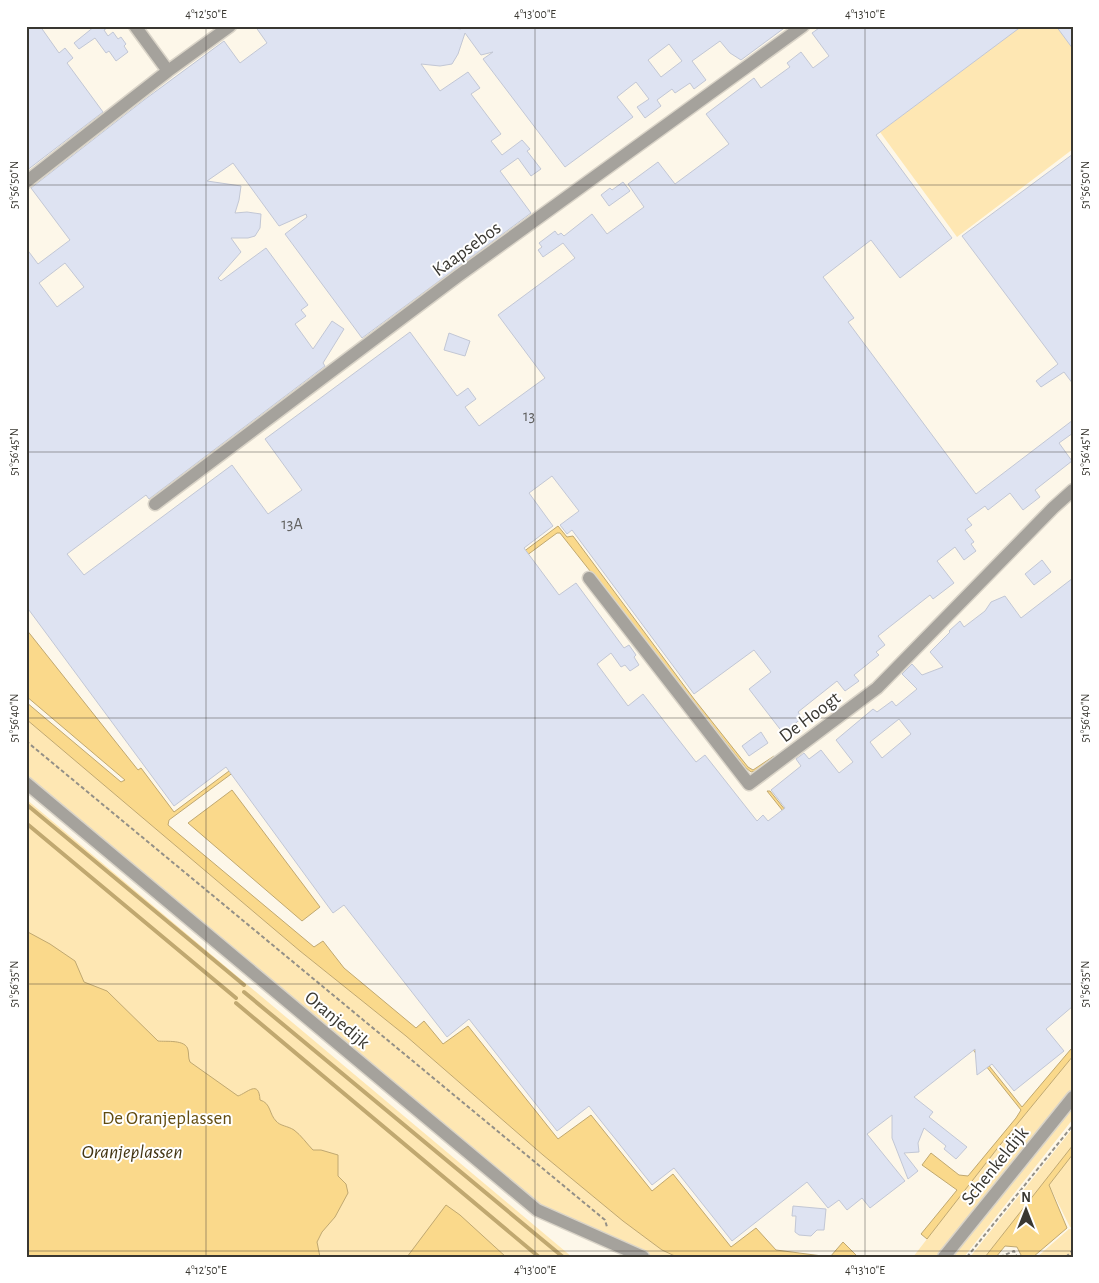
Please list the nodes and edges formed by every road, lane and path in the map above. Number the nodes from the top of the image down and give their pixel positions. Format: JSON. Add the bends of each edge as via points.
{"nodes":[{"id":1,"x":135,"y":26,"type":"edge"},
{"id":2,"x":230,"y":26,"type":"edge"},
{"id":3,"x":803,"y":26,"type":"edge"},
{"id":4,"x":168,"y":71,"type":"junction"},
{"id":5,"x":26,"y":182,"type":"edge"},
{"id":6,"x":1073,"y":490,"type":"edge"},
{"id":7,"x":155,"y":504,"type":"dead end"},
{"id":8,"x":589,"y":578,"type":"dead end"},
{"id":9,"x":26,"y":741,"type":"edge"},
{"id":10,"x":26,"y":783,"type":"edge"},
{"id":11,"x":1073,"y":1097,"type":"edge"},
{"id":12,"x":1073,"y":1125,"type":"edge"},
{"id":13,"x":613,"y":1244,"type":"junction"},
{"id":14,"x":1073,"y":1250,"type":"edge"},
{"id":15,"x":643,"y":1257,"type":"edge"},
{"id":16,"x":944,"y":1257,"type":"edge"},
{"id":17,"x":968,"y":1257,"type":"edge"},
{"id":18,"x":1000,"y":1257,"type":"edge"},
{"id":19,"x":1017,"y":1257,"type":"edge"},
{"id":20,"x":1066,"y":1257,"type":"edge"}],
"edges":[{"from":1,"to":4,"type":"street"},
{"from":2,"to":4,"type":"street"},
{"from":3,"to":7,"type":"street","name":"Kaapsebos","via":[[450,282]]},
{"from":4,"to":5,"type":"street"},
{"from":6,"to":8,"type":"street","name":"De Hoogt","via":[[877,688],[749,784]]},
{"from":9,"to":13,"type":"path","via":[[605,1220]]},
{"from":10,"to":13,"type":"street","name":"Oranjedijk","via":[[537,1210]]},
{"from":11,"to":16,"type":"street","name":"Schenkeldijk"},
{"from":12,"to":17,"type":"path"},
{"from":13,"to":15,"type":"street","name":"Oranjedijk"},
{"from":14,"to":20,"type":"path"},
{"from":18,"to":19,"type":"path","via":[[1014,1251]]}]}
